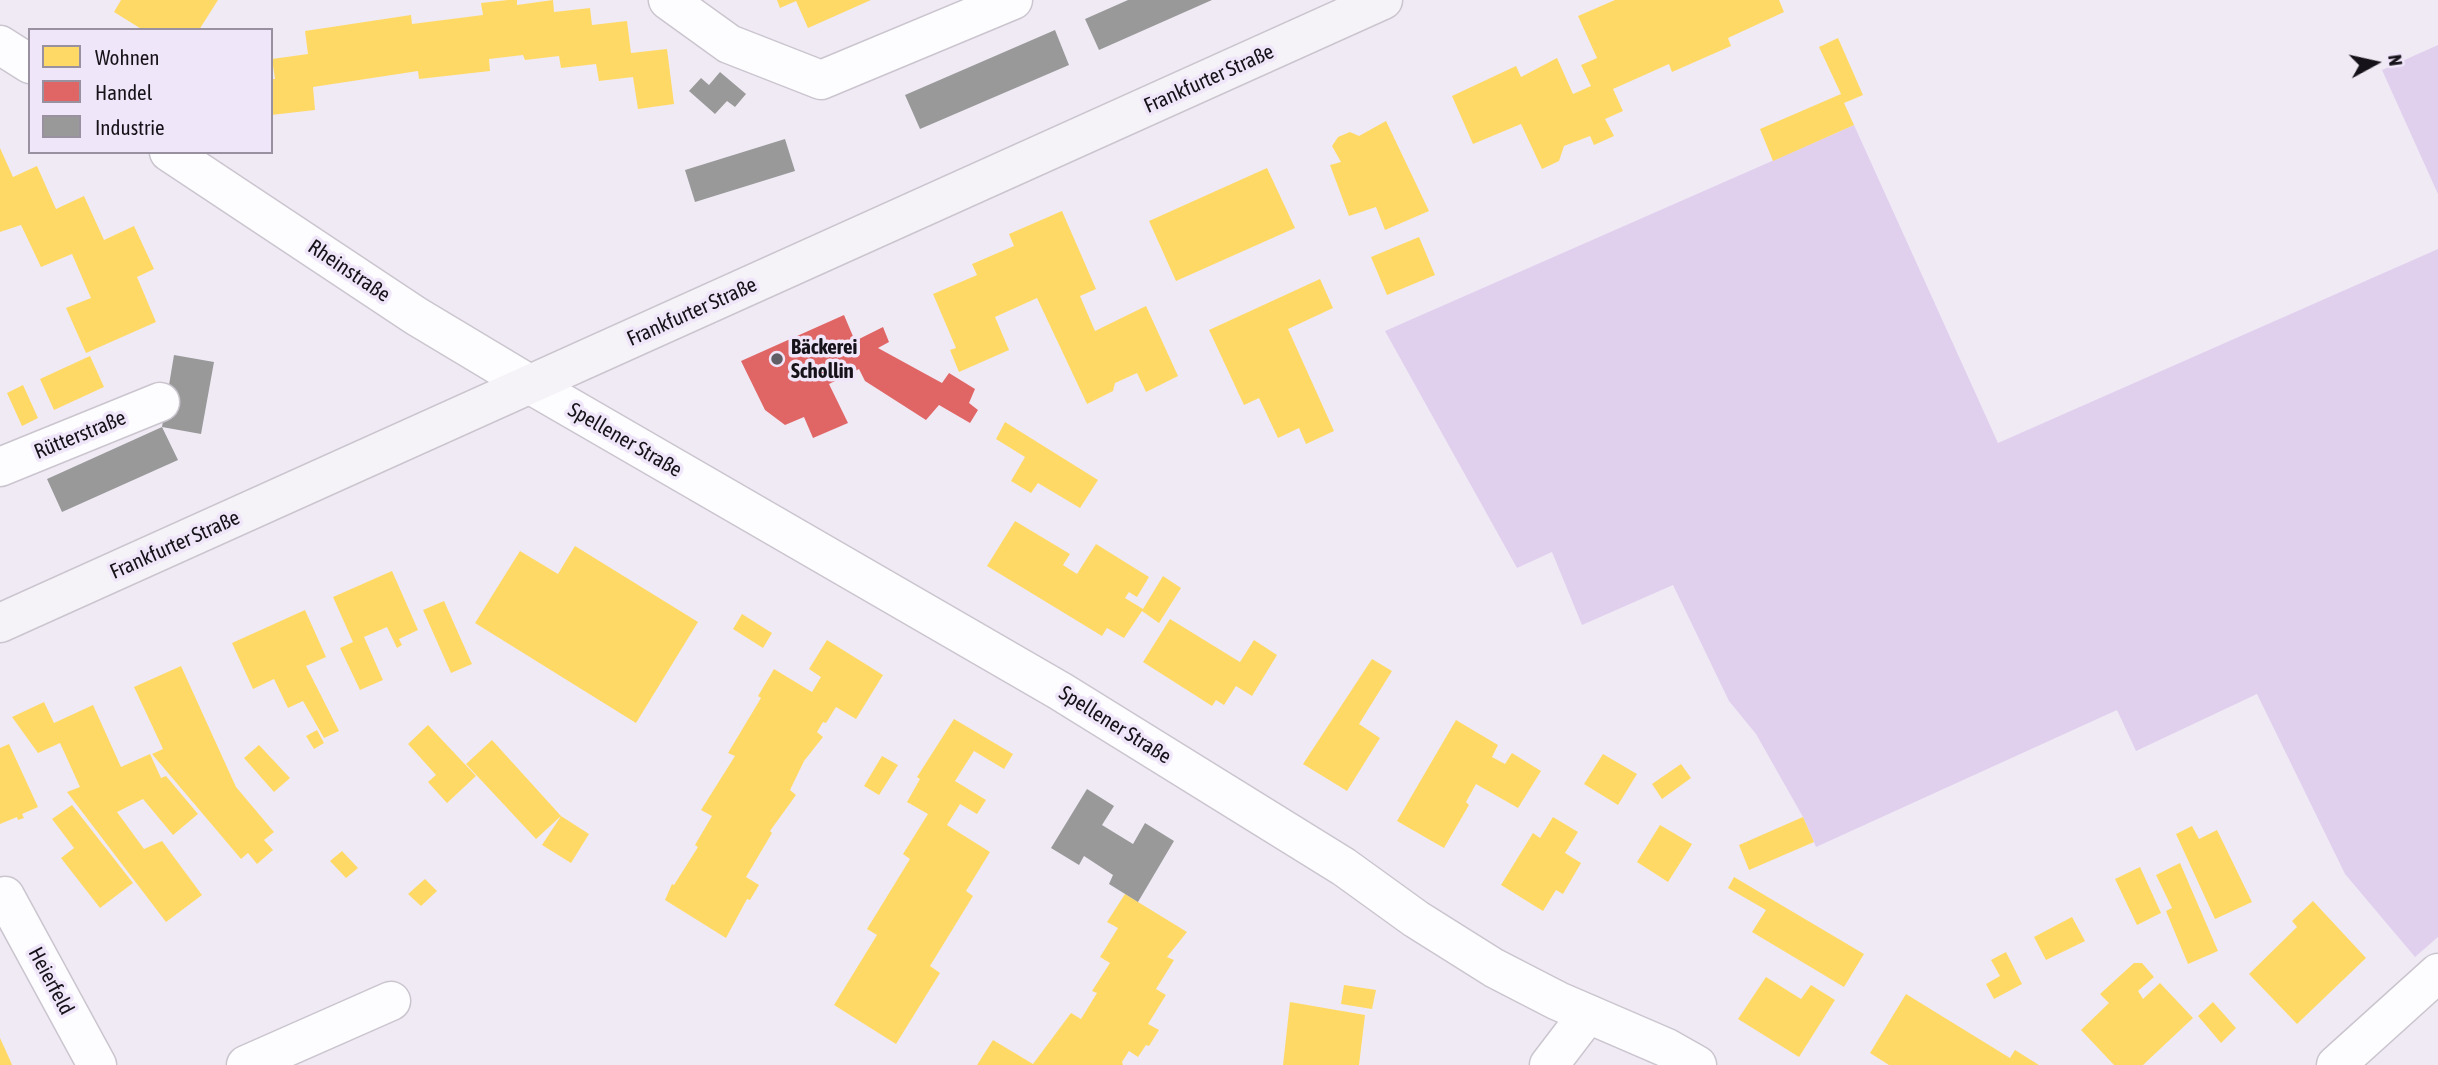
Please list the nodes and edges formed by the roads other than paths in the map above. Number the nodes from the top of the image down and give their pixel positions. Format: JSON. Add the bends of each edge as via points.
{"nodes":[{"id":1,"x":668,"y":0,"type":"edge"},
{"id":2,"x":1013,"y":0,"type":"edge"},
{"id":3,"x":1383,"y":0,"type":"edge"},
{"id":4,"x":0,"y":45,"type":"edge"},
{"id":5,"x":28,"y":63,"type":"edge"},
{"id":6,"x":172,"y":154,"type":"edge"},
{"id":7,"x":531,"y":385,"type":"junction"},
{"id":8,"x":160,"y":402,"type":"dead end"},
{"id":9,"x":0,"y":467,"type":"edge"},
{"id":10,"x":0,"y":623,"type":"edge"},
{"id":11,"x":3,"y":897,"type":"edge"},
{"id":12,"x":2438,"y":973,"type":"edge"},
{"id":13,"x":391,"y":1001,"type":"dead end"},
{"id":14,"x":1588,"y":1014,"type":"junction"},
{"id":15,"x":97,"y":1065,"type":"edge"},
{"id":16,"x":246,"y":1065,"type":"edge"},
{"id":17,"x":1549,"y":1065,"type":"edge"},
{"id":18,"x":1697,"y":1065,"type":"edge"},
{"id":19,"x":2336,"y":1065,"type":"edge"}],
"edges":[{"from":1,"to":2,"type":"street","via":[[729,44],[821,80]]},
{"from":3,"to":7,"type":"main road","name":"Frankfurter Straße"},
{"from":4,"to":5,"type":"street"},
{"from":6,"to":7,"type":"street","name":"Rheinstraße","via":[[416,316]]},
{"from":7,"to":10,"type":"main road","name":"Frankfurter Straße"},
{"from":7,"to":14,"type":"street","name":"Spellener Straße","via":[[1060,691],[1344,867],[1494,968]]},
{"from":8,"to":9,"type":"street","name":"Rütterstraße"},
{"from":11,"to":15,"type":"street","name":"Heierfeld"},
{"from":12,"to":19,"type":"street"},
{"from":13,"to":16,"type":"street"},
{"from":14,"to":17,"type":"street"},
{"from":14,"to":18,"type":"street","name":"Spellener Straße"}]}
